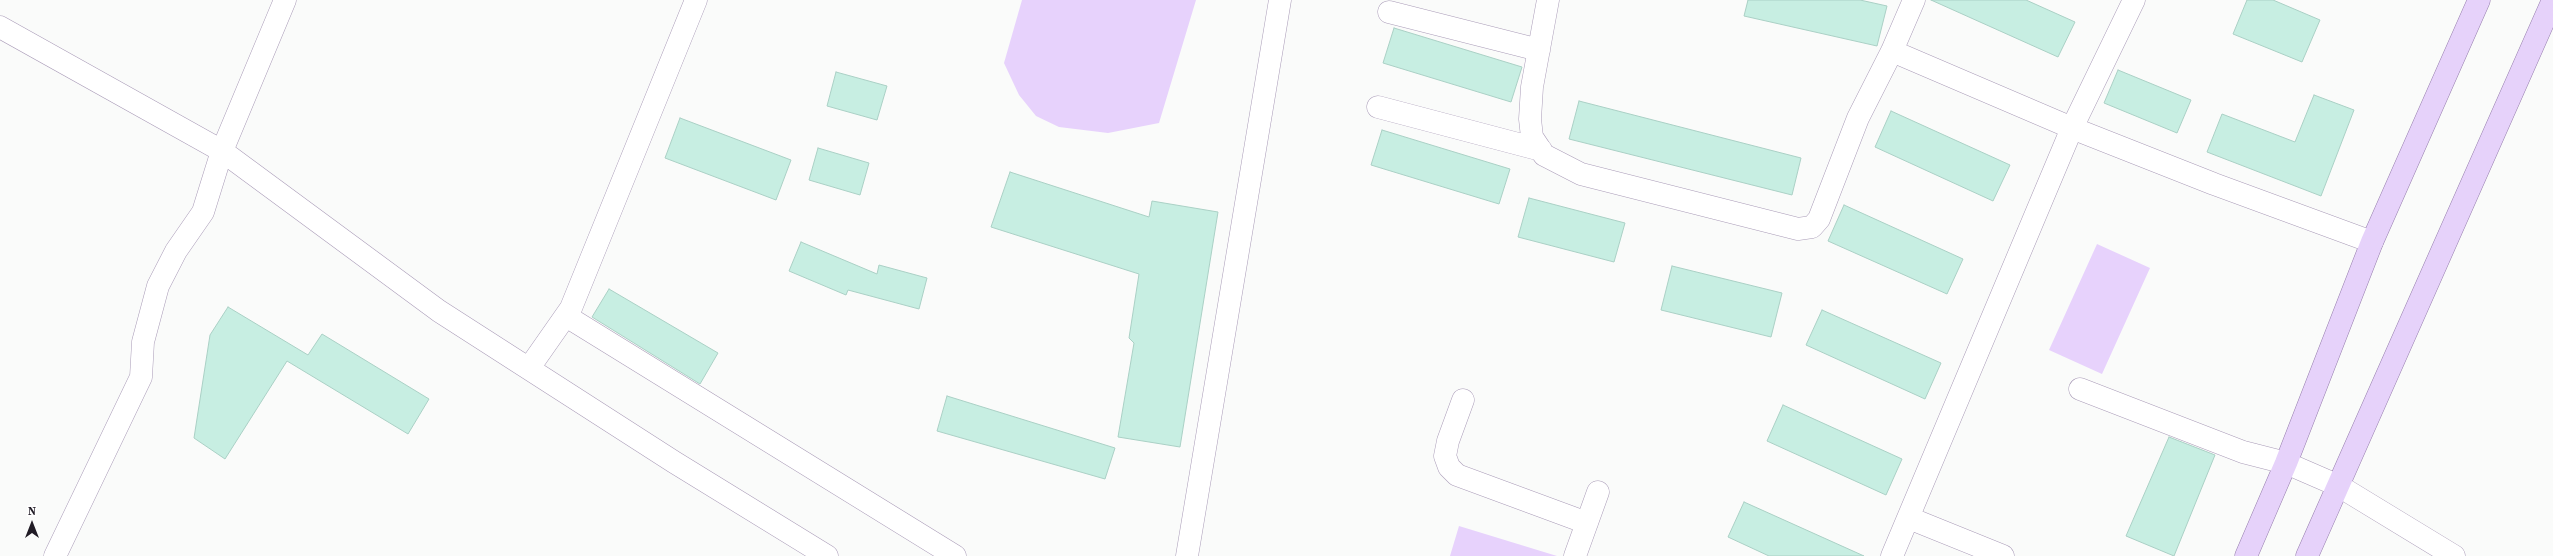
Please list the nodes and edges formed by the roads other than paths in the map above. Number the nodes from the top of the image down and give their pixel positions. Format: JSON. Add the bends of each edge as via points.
{"nodes":[{"id":1,"x":284,"y":0,"type":"edge"},
{"id":2,"x":696,"y":0,"type":"edge"},
{"id":3,"x":1280,"y":0,"type":"edge"},
{"id":4,"x":1548,"y":0,"type":"edge"},
{"id":5,"x":1914,"y":0,"type":"edge"},
{"id":6,"x":2134,"y":0,"type":"edge"},
{"id":7,"x":2479,"y":0,"type":"edge"},
{"id":8,"x":2553,"y":0,"type":"edge"},
{"id":9,"x":1389,"y":12,"type":"dead end"},
{"id":10,"x":0,"y":27,"type":"edge"},
{"id":11,"x":1539,"y":50,"type":"junction"},
{"id":12,"x":1892,"y":50,"type":"junction"},
{"id":13,"x":1378,"y":107,"type":"dead end"},
{"id":14,"x":2072,"y":128,"type":"junction"},
{"id":15,"x":1541,"y":150,"type":"junction"},
{"id":16,"x":222,"y":151,"type":"junction"},
{"id":17,"x":2372,"y":242,"type":"junction"},
{"id":18,"x":566,"y":316,"type":"junction"},
{"id":19,"x":529,"y":368,"type":"junction"},
{"id":20,"x":2080,"y":389,"type":"dead end"},
{"id":21,"x":1463,"y":400,"type":"dead end"},
{"id":22,"x":2286,"y":463,"type":"junction"},
{"id":23,"x":2339,"y":486,"type":"junction"},
{"id":24,"x":1598,"y":492,"type":"dead end"},
{"id":25,"x":1909,"y":518,"type":"junction"},
{"id":26,"x":1587,"y":523,"type":"junction"},
{"id":27,"x":55,"y":556,"type":"edge"},
{"id":28,"x":827,"y":556,"type":"edge"},
{"id":29,"x":955,"y":556,"type":"edge"},
{"id":30,"x":1187,"y":556,"type":"edge"},
{"id":31,"x":1575,"y":556,"type":"edge"},
{"id":32,"x":1892,"y":556,"type":"edge"},
{"id":33,"x":2003,"y":556,"type":"edge"},
{"id":34,"x":2246,"y":556,"type":"edge"},
{"id":35,"x":2306,"y":556,"type":"edge"},
{"id":36,"x":2454,"y":556,"type":"edge"}],
"edges":[{"from":1,"to":16,"type":"street"},
{"from":2,"to":18,"type":"street"},
{"from":3,"to":30,"type":"street"},
{"from":4,"to":11,"type":"street"},
{"from":5,"to":12,"type":"street"},
{"from":6,"to":14,"type":"street"},
{"from":7,"to":17,"type":"main road"},
{"from":8,"to":23,"type":"main road"},
{"from":9,"to":11,"type":"street"},
{"from":10,"to":16,"type":"street"},
{"from":11,"to":15,"type":"street","via":[[1532,87],[1530,119],[1532,136]]},
{"from":12,"to":14,"type":"street"},
{"from":12,"to":15,"type":"street","via":[[1858,118],[1819,219],[1812,227],[1798,229],[1580,174],[1544,155]]},
{"from":13,"to":15,"type":"street"},
{"from":14,"to":17,"type":"street"},
{"from":14,"to":25,"type":"street"},
{"from":16,"to":19,"type":"street","via":[[439,311]]},
{"from":16,"to":27,"type":"street","via":[[202,212],[176,251],[158,286],[143,342],[141,377]]},
{"from":17,"to":22,"type":"main road"},
{"from":18,"to":19,"type":"street"},
{"from":18,"to":29,"type":"street"},
{"from":19,"to":28,"type":"street"},
{"from":20,"to":22,"type":"street","via":[[2243,452]]},
{"from":21,"to":26,"type":"street","via":[[1445,456],[1449,467],[1457,475]]},
{"from":22,"to":23,"type":"street"},
{"from":22,"to":34,"type":"main road"},
{"from":23,"to":35,"type":"main road"},
{"from":23,"to":36,"type":"street"},
{"from":24,"to":26,"type":"street"},
{"from":25,"to":32,"type":"street"},
{"from":25,"to":33,"type":"street"},
{"from":26,"to":31,"type":"street"}]}
